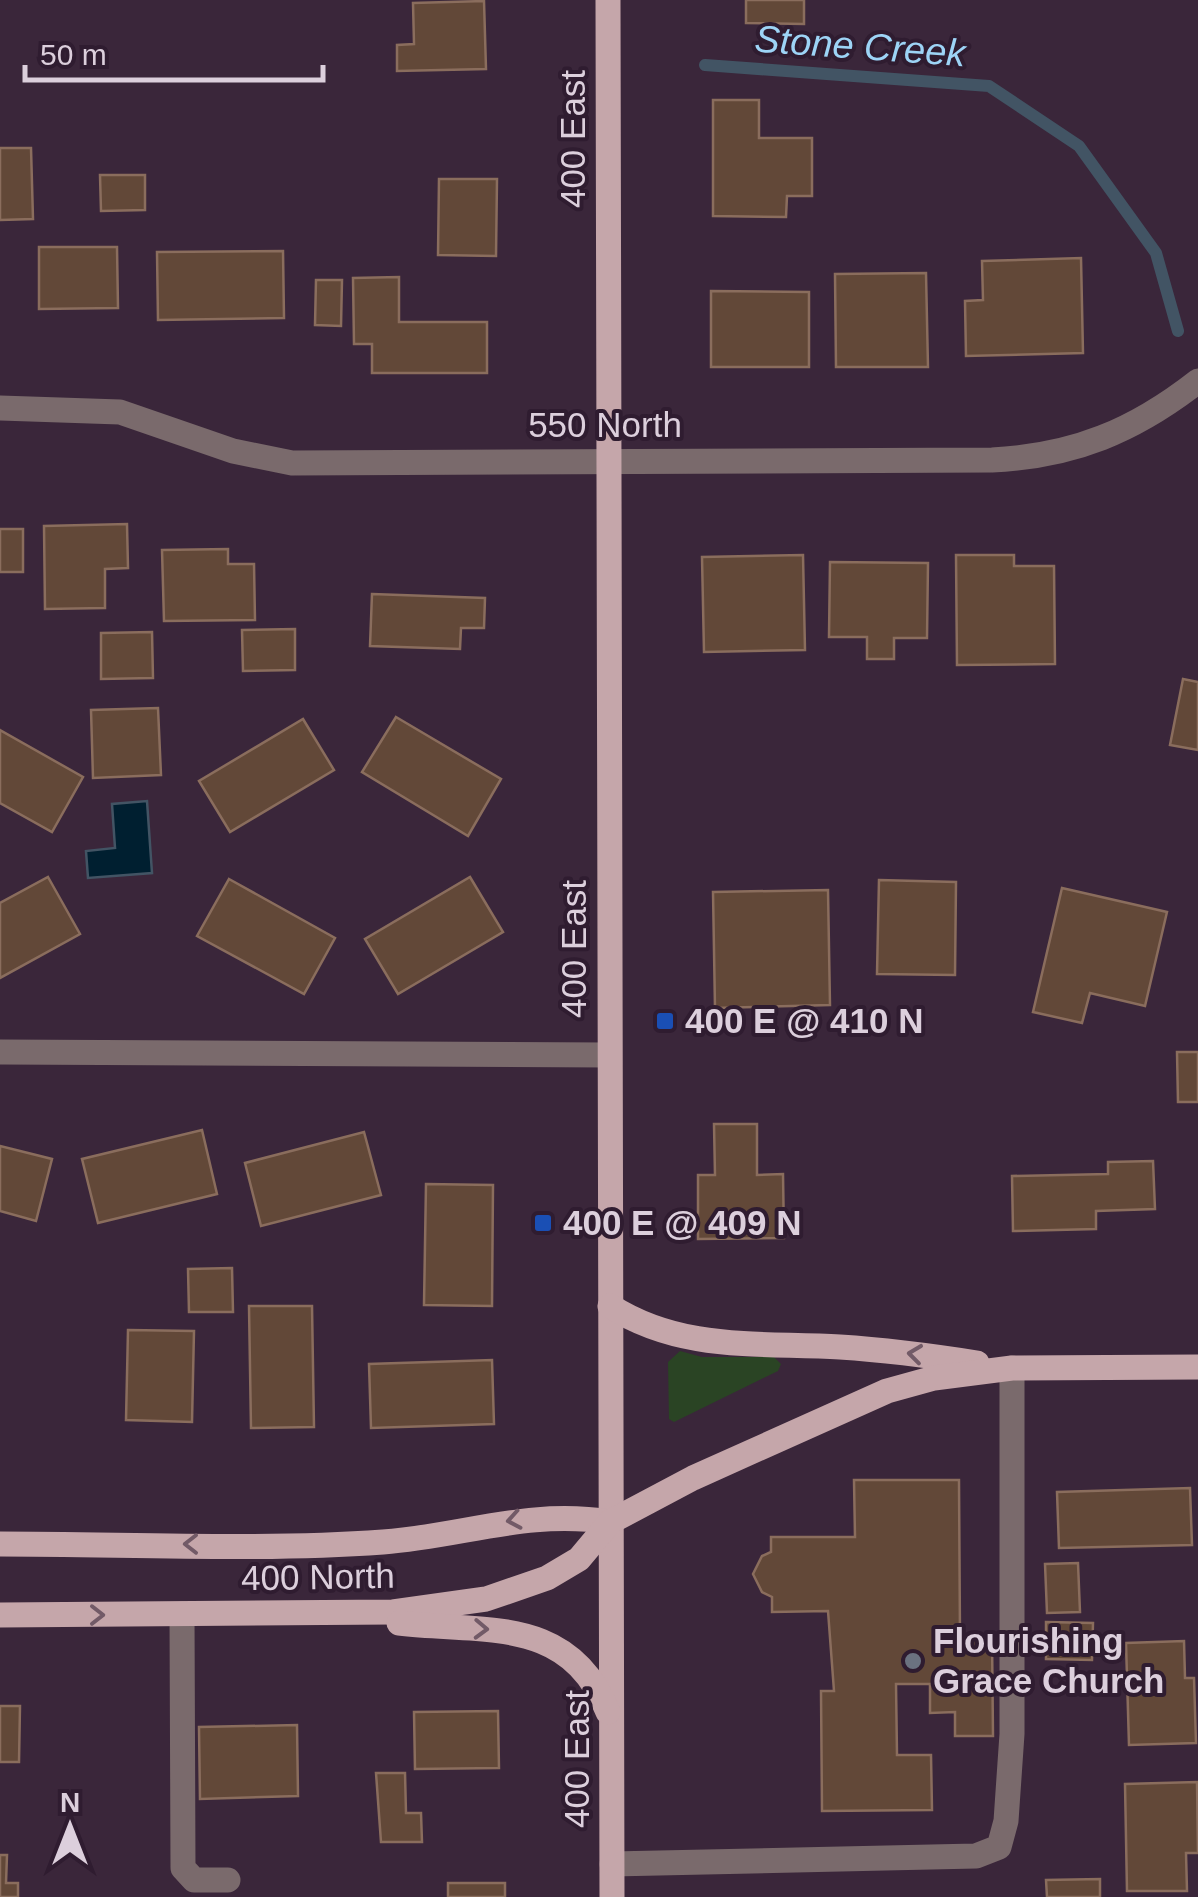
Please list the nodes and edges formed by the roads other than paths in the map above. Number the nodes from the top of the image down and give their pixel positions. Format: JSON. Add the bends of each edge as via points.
{"nodes":[{"id":1,"x":608,"y":0,"type":"edge"},
{"id":2,"x":1198,"y":381,"type":"edge"},
{"id":3,"x":0,"y":408,"type":"edge"},
{"id":4,"x":608,"y":460,"type":"junction"},
{"id":5,"x":0,"y":1052,"type":"edge"},
{"id":6,"x":609,"y":1055,"type":"junction"},
{"id":7,"x":610,"y":1306,"type":"junction"},
{"id":8,"x":1198,"y":1367,"type":"edge"},
{"id":9,"x":1012,"y":1368,"type":"junction"},
{"id":10,"x":610,"y":1522,"type":"junction"},
{"id":11,"x":0,"y":1544,"type":"edge"},
{"id":12,"x":182,"y":1614,"type":"junction"},
{"id":13,"x":350,"y":1614,"type":"junction"},
{"id":14,"x":0,"y":1615,"type":"edge"},
{"id":15,"x":612,"y":1721,"type":"junction"},
{"id":16,"x":612,"y":1864,"type":"junction"},
{"id":17,"x":228,"y":1880,"type":"dead end"},
{"id":18,"x":612,"y":1897,"type":"edge"}],
"edges":[{"from":1,"to":4,"type":"main road","name":"400 East"},
{"from":2,"to":4,"type":"street","name":"550 North","via":[[1116,435],[1056,454],[992,460]]},
{"from":3,"to":4,"type":"street","name":"550 North","via":[[120,412],[233,451],[292,463]]},
{"from":4,"to":6,"type":"main road","name":"400 East"},
{"from":5,"to":6,"type":"street"},
{"from":6,"to":7,"type":"main road","name":"400 East"},
{"from":9,"to":7,"type":"main road","one_way":true,"via":[[840,1346],[700,1342],[652,1330]]},
{"from":7,"to":10,"type":"main road","name":"400 East"},
{"from":8,"to":9,"type":"main road","name":"400 North"},
{"from":9,"to":10,"type":"main road","name":"400 North","via":[[934,1378],[842,1408]]},
{"from":9,"to":16,"type":"street","via":[[1012,1734],[999,1847],[976,1856]]},
{"from":10,"to":11,"type":"main road","name":"400 North","one_way":true,"via":[[536,1516],[366,1542]]},
{"from":10,"to":13,"type":"main road","name":"400 North","via":[[579,1559],[536,1584],[435,1608]]},
{"from":10,"to":15,"type":"main road","name":"400 East"},
{"from":12,"to":13,"type":"main road","name":"400 North"},
{"from":14,"to":12,"type":"main road","name":"400 North","one_way":true},
{"from":12,"to":17,"type":"street","via":[[182,1868],[194,1880]]},
{"from":13,"to":15,"type":"main road","one_way":true,"via":[[530,1635],[572,1657]]},
{"from":15,"to":16,"type":"main road","name":"400 East"},
{"from":16,"to":18,"type":"main road","name":"400 East"}]}
